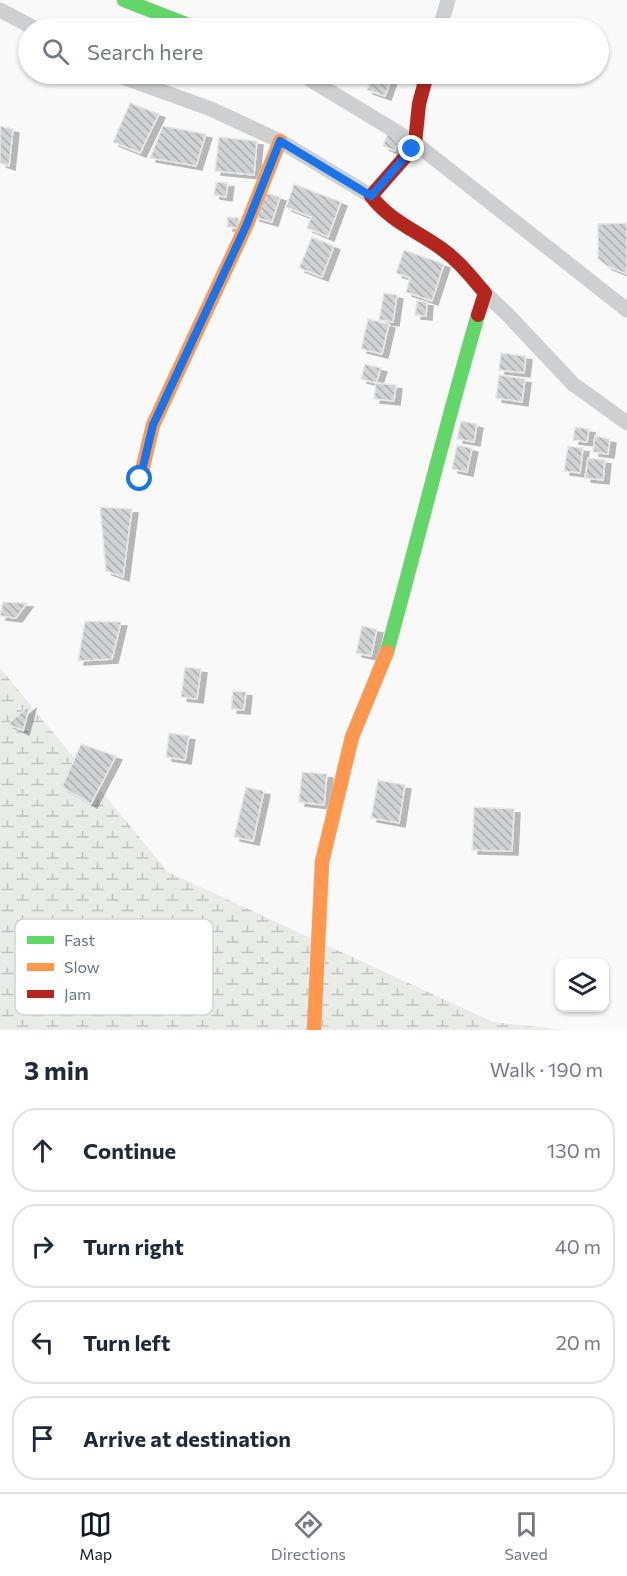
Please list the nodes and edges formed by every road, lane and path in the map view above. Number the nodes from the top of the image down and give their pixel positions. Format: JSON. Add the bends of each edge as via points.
{"nodes":[{"id":1,"x":124,"y":0,"type":"edge"},
{"id":2,"x":448,"y":0,"type":"edge"},
{"id":3,"x":0,"y":10,"type":"edge"},
{"id":4,"x":170,"y":18,"type":"edge"},
{"id":5,"x":443,"y":18,"type":"edge"},
{"id":6,"x":18,"y":20,"type":"edge"},
{"id":7,"x":142,"y":84,"type":"edge"},
{"id":8,"x":316,"y":84,"type":"edge"},
{"id":9,"x":425,"y":84,"type":"edge"},
{"id":10,"x":280,"y":141,"type":"junction"},
{"id":11,"x":414,"y":146,"type":"junction"},
{"id":12,"x":373,"y":193,"type":"junction"},
{"id":13,"x":485,"y":293,"type":"junction"},
{"id":14,"x":627,"y":310,"type":"edge"},
{"id":15,"x":627,"y":423,"type":"edge"},
{"id":16,"x":140,"y":479,"type":"dead end"},
{"id":17,"x":314,"y":1030,"type":"edge"}],
"edges":[{"from":1,"to":4,"type":"street"},
{"from":2,"to":5,"type":"street"},
{"from":3,"to":6,"type":"street"},
{"from":7,"to":10,"type":"street","via":[[211,109]]},
{"from":8,"to":11,"type":"street"},
{"from":9,"to":11,"type":"street"},
{"from":10,"to":12,"type":"street"},
{"from":10,"to":16,"type":"street","via":[[247,224],[153,425]]},
{"from":11,"to":12,"type":"street"},
{"from":11,"to":14,"type":"street"},
{"from":12,"to":13,"type":"street","via":[[379,208],[451,255]]},
{"from":13,"to":15,"type":"street","via":[[573,384]]},
{"from":13,"to":17,"type":"street","via":[[384,661],[352,737],[322,862]]}]}
